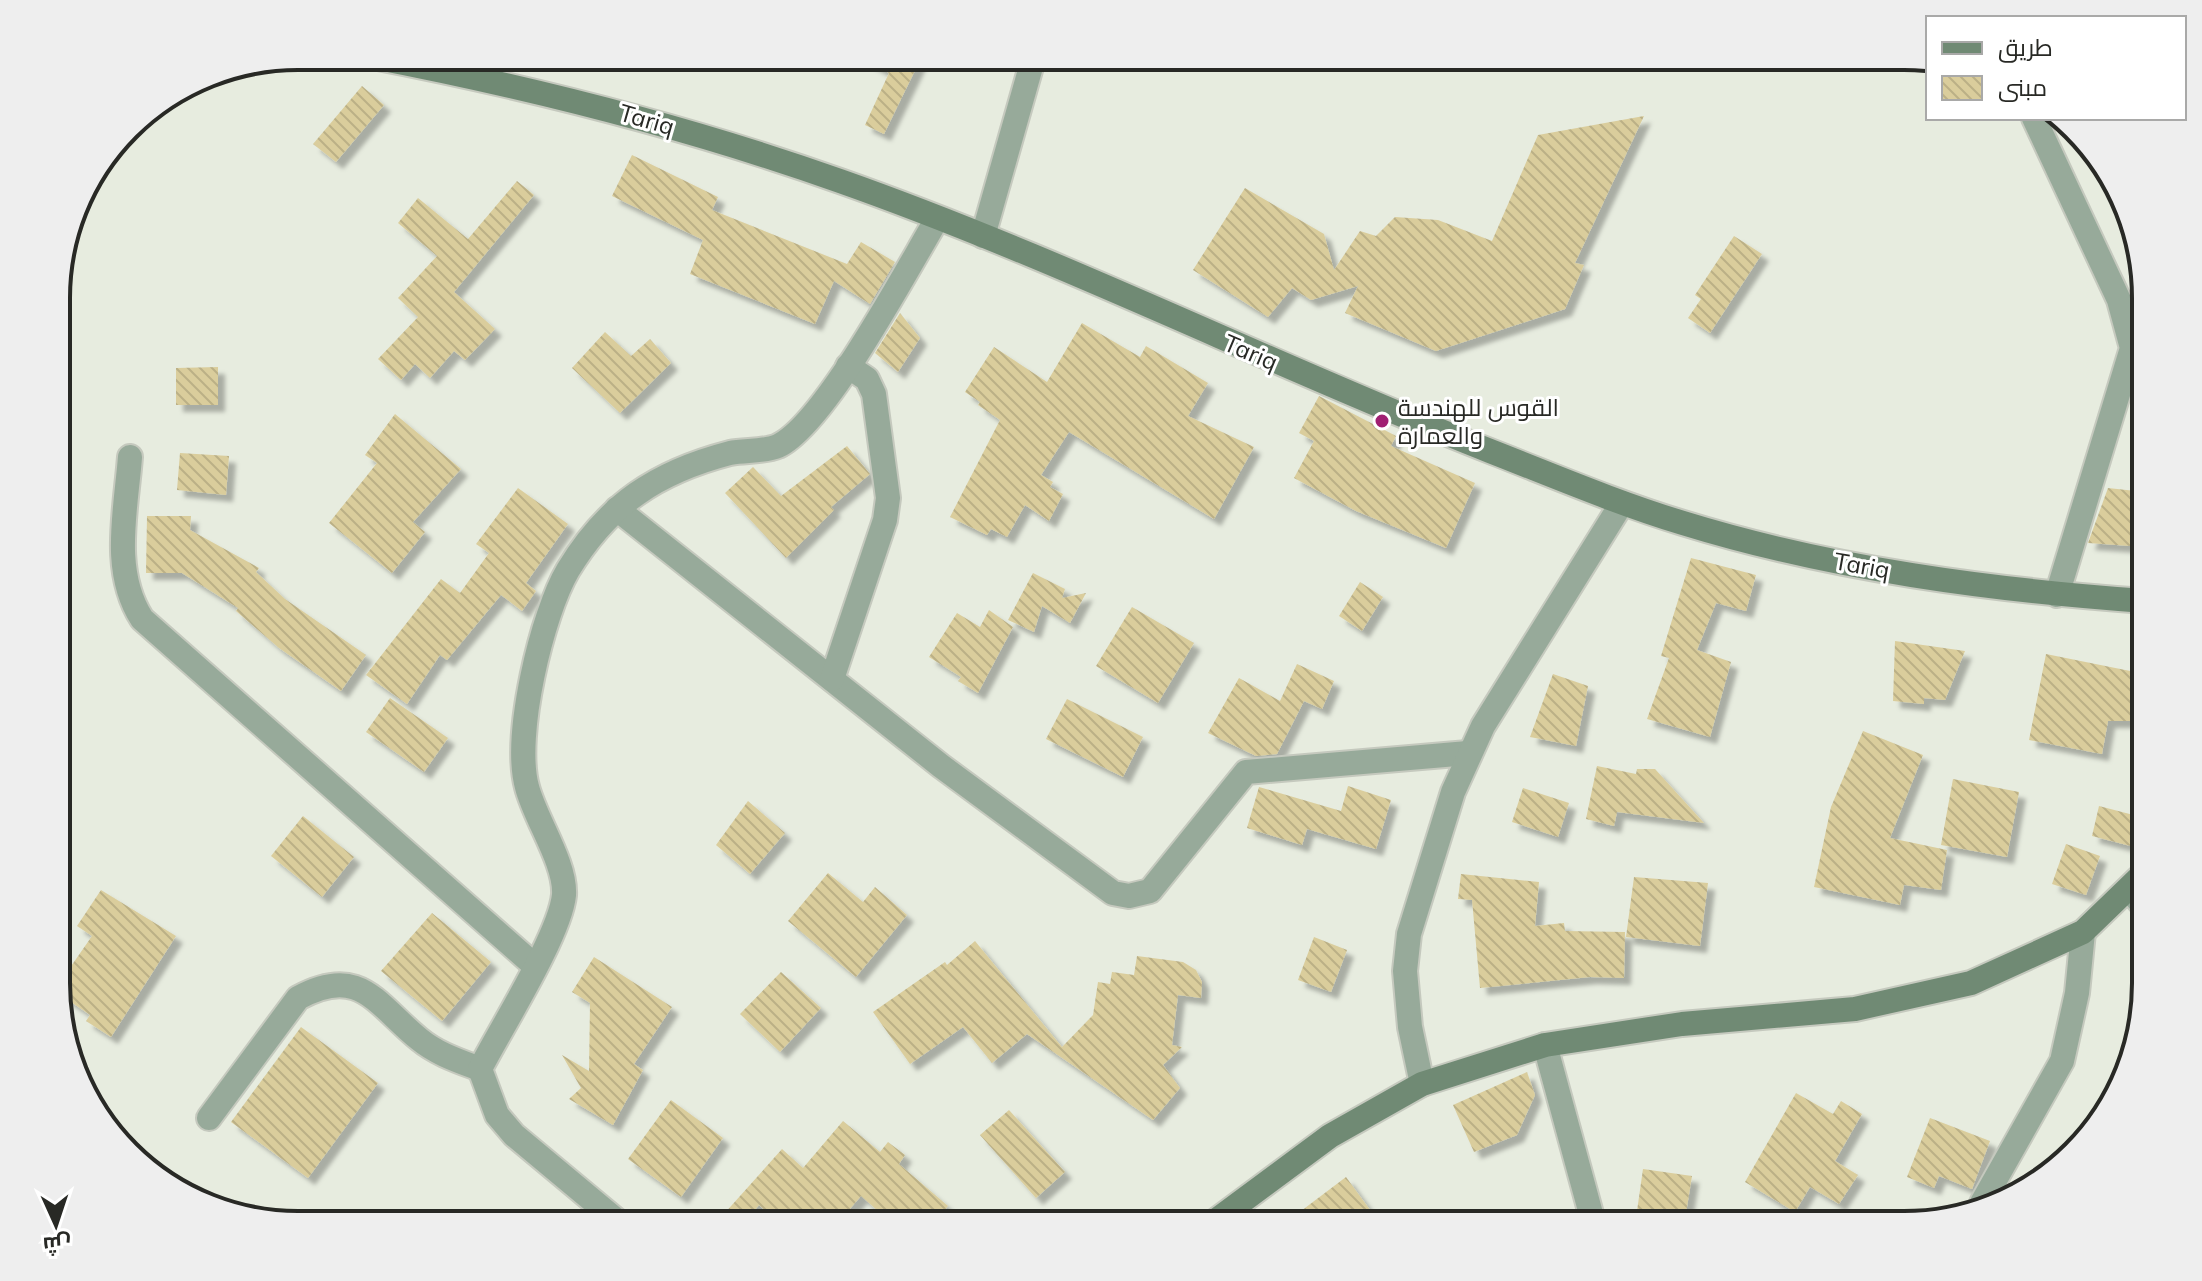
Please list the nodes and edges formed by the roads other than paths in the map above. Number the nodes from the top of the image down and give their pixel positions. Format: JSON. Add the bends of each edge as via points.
{"nodes":[{"id":1,"x":492,"y":70,"type":"edge"},
{"id":2,"x":1030,"y":70,"type":"edge"},
{"id":3,"x":2035,"y":120,"type":"edge"},
{"id":4,"x":937,"y":219,"type":"junction"},
{"id":5,"x":983,"y":236,"type":"junction"},
{"id":6,"x":2132,"y":348,"type":"edge"},
{"id":7,"x":2132,"y":348,"type":"edge"},
{"id":8,"x":848,"y":366,"type":"junction"},
{"id":9,"x":130,"y":457,"type":"dead end"},
{"id":10,"x":1622,"y":503,"type":"junction"},
{"id":11,"x":617,"y":509,"type":"junction"},
{"id":12,"x":2057,"y":595,"type":"junction"},
{"id":13,"x":2132,"y":600,"type":"edge"},
{"id":14,"x":832,"y":679,"type":"junction"},
{"id":15,"x":1468,"y":753,"type":"junction"},
{"id":16,"x":2132,"y":886,"type":"edge"},
{"id":17,"x":2083,"y":932,"type":"junction"},
{"id":18,"x":535,"y":966,"type":"junction"},
{"id":19,"x":1545,"y":1045,"type":"junction"},
{"id":20,"x":480,"y":1069,"type":"junction"},
{"id":21,"x":1422,"y":1084,"type":"junction"},
{"id":22,"x":209,"y":1118,"type":"dead end"},
{"id":23,"x":1987,"y":1195,"type":"edge"},
{"id":24,"x":605,"y":1211,"type":"edge"},
{"id":25,"x":1229,"y":1211,"type":"edge"},
{"id":26,"x":1590,"y":1211,"type":"edge"}],
"edges":[{"from":1,"to":4,"type":"main road","name":"Tariq","via":[[843,182]]},
{"from":2,"to":5,"type":"street"},
{"from":3,"to":7,"type":"street","via":[[2119,300]]},
{"from":4,"to":5,"type":"main road","name":"Tariq"},
{"from":4,"to":8,"type":"street"},
{"from":5,"to":10,"type":"main road","name":"Tariq","via":[[1385,409]]},
{"from":6,"to":12,"type":"street"},
{"from":8,"to":11,"type":"street","via":[[815,414],[778,446],[681,468],[646,485]]},
{"from":8,"to":14,"type":"street","via":[[867,379],[874,394],[888,498]]},
{"from":9,"to":18,"type":"street","via":[[125,581],[142,619]]},
{"from":10,"to":12,"type":"main road","name":"Tariq","via":[[1818,557]]},
{"from":10,"to":15,"type":"street"},
{"from":11,"to":14,"type":"street"},
{"from":11,"to":18,"type":"street","via":[[567,571],[546,620],[531,685],[526,784],[563,879],[564,897]]},
{"from":12,"to":13,"type":"main road","name":"Tariq"},
{"from":14,"to":15,"type":"street","via":[[1113,893],[1129,896],[1150,891],[1246,772]]},
{"from":15,"to":21,"type":"street","via":[[1409,934],[1405,971]]},
{"from":16,"to":17,"type":"main road"},
{"from":17,"to":19,"type":"main road","via":[[1971,983],[1855,1009],[1682,1024]]},
{"from":17,"to":23,"type":"street","via":[[2062,1061]]},
{"from":18,"to":20,"type":"street"},
{"from":19,"to":21,"type":"main road"},
{"from":19,"to":26,"type":"street"},
{"from":20,"to":22,"type":"street","via":[[440,1054],[360,988],[319,987],[298,998]]},
{"from":20,"to":24,"type":"street","via":[[497,1115],[514,1135]]},
{"from":21,"to":25,"type":"main road","via":[[1330,1136]]}]}
